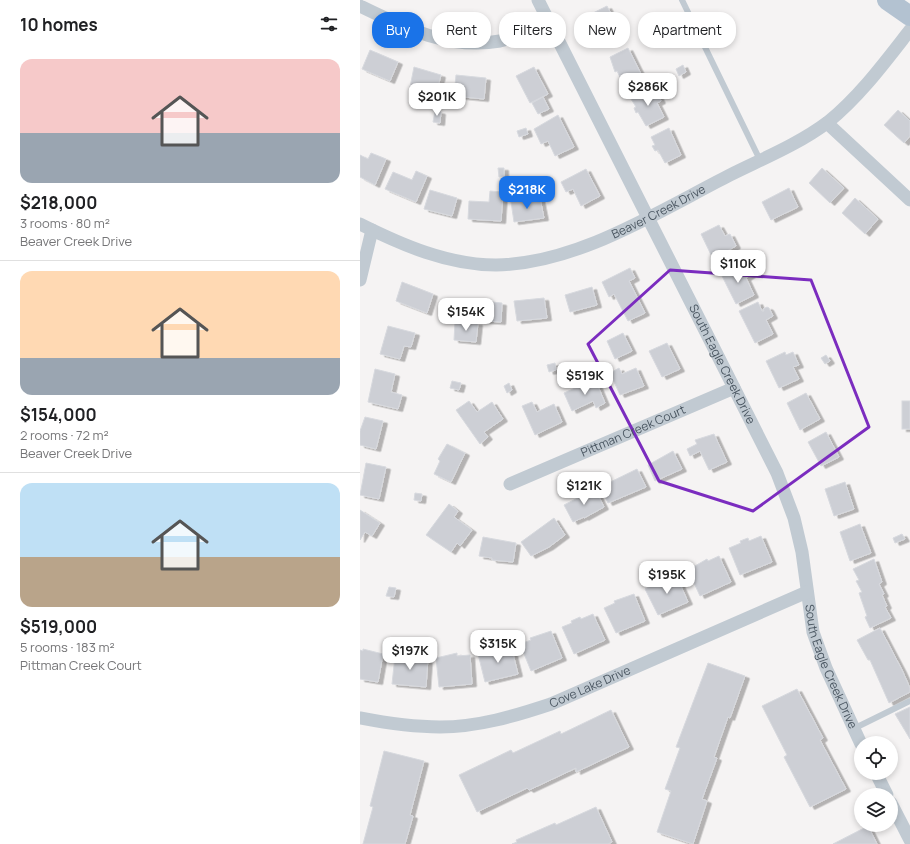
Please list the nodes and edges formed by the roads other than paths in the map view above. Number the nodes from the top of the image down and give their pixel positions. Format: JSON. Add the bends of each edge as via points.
{"nodes":[{"id":1,"x":538,"y":0,"type":"edge"},
{"id":2,"x":682,"y":0,"type":"edge"},
{"id":3,"x":887,"y":0,"type":"edge"},
{"id":4,"x":360,"y":6,"type":"edge"},
{"id":5,"x":544,"y":12,"type":"edge"},
{"id":6,"x":910,"y":16,"type":"edge"},
{"id":7,"x":910,"y":30,"type":"edge"},
{"id":8,"x":499,"y":41,"type":"edge"},
{"id":9,"x":563,"y":48,"type":"edge"},
{"id":10,"x":827,"y":122,"type":"junction"},
{"id":11,"x":760,"y":160,"type":"junction"},
{"id":12,"x":910,"y":200,"type":"edge"},
{"id":13,"x":649,"y":217,"type":"junction"},
{"id":14,"x":360,"y":224,"type":"edge"},
{"id":15,"x":372,"y":230,"type":"junction"},
{"id":16,"x":360,"y":280,"type":"edge"},
{"id":17,"x":734,"y":388,"type":"junction"},
{"id":18,"x":510,"y":484,"type":"dead end"},
{"id":19,"x":807,"y":592,"type":"junction"},
{"id":20,"x":910,"y":701,"type":"edge"},
{"id":21,"x":360,"y":718,"type":"edge"},
{"id":22,"x":853,"y":729,"type":"junction"},
{"id":23,"x":857,"y":736,"type":"edge"},
{"id":24,"x":898,"y":817,"type":"edge"},
{"id":25,"x":910,"y":840,"type":"edge"}],
"edges":[{"from":1,"to":5,"type":"street","name":"South Eagle Creek Drive"},
{"from":2,"to":11,"type":"lane"},
{"from":3,"to":6,"type":"main road"},
{"from":4,"to":8,"type":"street","via":[[411,30],[446,41]]},
{"from":7,"to":10,"type":"street","name":"Beaver Creek Drive","via":[[864,87]]},
{"from":9,"to":13,"type":"street","name":"South Eagle Creek Drive"},
{"from":10,"to":11,"type":"street","name":"Beaver Creek Drive"},
{"from":10,"to":12,"type":"street"},
{"from":11,"to":13,"type":"street","name":"Beaver Creek Drive"},
{"from":13,"to":15,"type":"street","name":"Beaver Creek Drive","via":[[592,244],[554,257],[496,265],[433,255]]},
{"from":13,"to":17,"type":"street","name":"South Eagle Creek Drive"},
{"from":14,"to":15,"type":"street","name":"Beaver Creek Drive"},
{"from":15,"to":16,"type":"street"},
{"from":17,"to":18,"type":"street","name":"Pittman Creek Court"},
{"from":17,"to":19,"type":"street","name":"South Eagle Creek Drive","via":[[777,473],[789,504],[802,552]]},
{"from":19,"to":21,"type":"street","name":"Cove Lake Drive","via":[[551,704],[516,715],[473,724],[440,727],[394,724]]},
{"from":19,"to":22,"type":"street","name":"South Eagle Creek Drive","via":[[813,632]]},
{"from":20,"to":22,"type":"lane"},
{"from":22,"to":23,"type":"street","name":"South Eagle Creek Drive"},
{"from":24,"to":25,"type":"street"}]}
